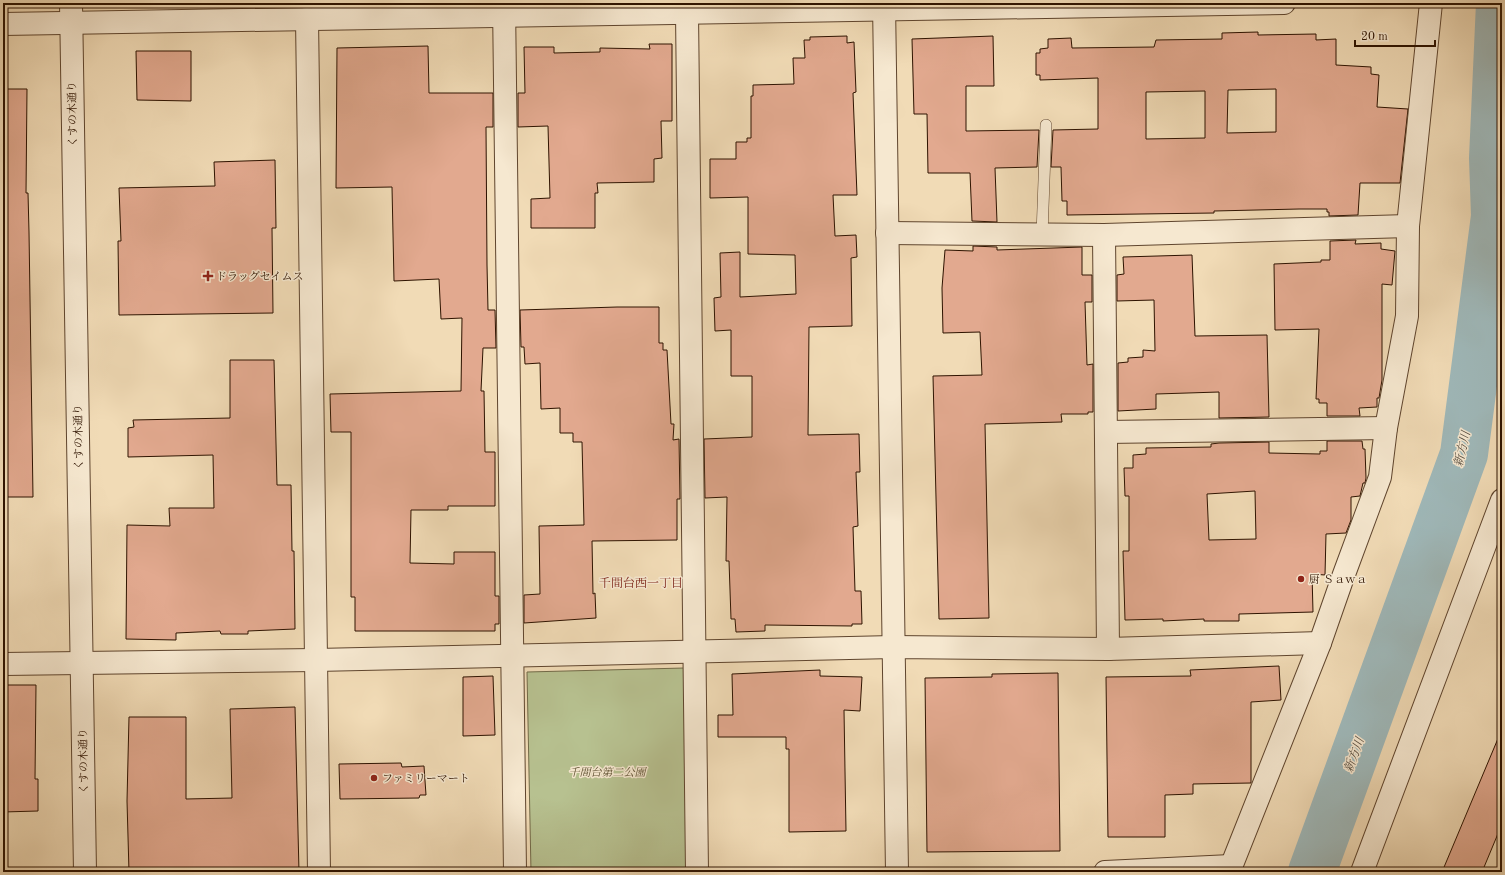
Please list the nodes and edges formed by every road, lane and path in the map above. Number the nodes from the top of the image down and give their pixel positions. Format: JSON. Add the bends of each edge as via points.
{"nodes":[{"id":1,"x":1277,"y":3,"type":"edge"},
{"id":2,"x":1284,"y":3,"type":"edge"},
{"id":3,"x":1431,"y":3,"type":"edge"},
{"id":4,"x":1097,"y":5,"type":"edge"},
{"id":5,"x":884,"y":6,"type":"edge"},
{"id":6,"x":504,"y":10,"type":"edge"},
{"id":7,"x":373,"y":11,"type":"edge"},
{"id":8,"x":71,"y":13,"type":"edge"},
{"id":9,"x":687,"y":13,"type":"junction"},
{"id":10,"x":307,"y":19,"type":"junction"},
{"id":11,"x":3,"y":24,"type":"edge"},
{"id":12,"x":1046,"y":125,"type":"dead end"},
{"id":13,"x":1408,"y":226,"type":"junction"},
{"id":14,"x":887,"y":233,"type":"junction"},
{"id":15,"x":1042,"y":235,"type":"junction"},
{"id":16,"x":1104,"y":235,"type":"junction"},
{"id":17,"x":1386,"y":428,"type":"junction"},
{"id":18,"x":1106,"y":432,"type":"junction"},
{"id":19,"x":1502,"y":500,"type":"edge"},
{"id":20,"x":1320,"y":643,"type":"junction"},
{"id":21,"x":894,"y":647,"type":"junction"},
{"id":22,"x":1108,"y":649,"type":"junction"},
{"id":23,"x":695,"y":651,"type":"junction"},
{"id":24,"x":512,"y":655,"type":"junction"},
{"id":25,"x":316,"y":660,"type":"junction"},
{"id":26,"x":82,"y":663,"type":"junction"},
{"id":27,"x":3,"y":664,"type":"edge"},
{"id":28,"x":1230,"y":869,"type":"edge"},
{"id":29,"x":85,"y":872,"type":"edge"},
{"id":30,"x":319,"y":872,"type":"edge"},
{"id":31,"x":515,"y":872,"type":"edge"},
{"id":32,"x":697,"y":872,"type":"edge"},
{"id":33,"x":897,"y":872,"type":"edge"},
{"id":34,"x":1104,"y":872,"type":"edge"},
{"id":35,"x":1362,"y":872,"type":"edge"}],
"edges":[{"from":1,"to":2,"type":"street"},
{"from":1,"to":4,"type":"street"},
{"from":3,"to":13,"type":"street"},
{"from":4,"to":5,"type":"street"},
{"from":5,"to":9,"type":"street"},
{"from":5,"to":14,"type":"street"},
{"from":6,"to":7,"type":"street"},
{"from":6,"to":9,"type":"street"},
{"from":6,"to":24,"type":"street"},
{"from":7,"to":10,"type":"street"},
{"from":8,"to":10,"type":"street"},
{"from":8,"to":11,"type":"street"},
{"from":8,"to":26,"type":"street","name":"くすの木通り"},
{"from":9,"to":23,"type":"street"},
{"from":10,"to":25,"type":"street"},
{"from":12,"to":15,"type":"lane"},
{"from":13,"to":16,"type":"street"},
{"from":13,"to":17,"type":"street","via":[[1407,316]]},
{"from":14,"to":15,"type":"street"},
{"from":14,"to":21,"type":"street"},
{"from":15,"to":16,"type":"street"},
{"from":16,"to":18,"type":"street"},
{"from":17,"to":18,"type":"street"},
{"from":17,"to":20,"type":"street","via":[[1380,477]]},
{"from":18,"to":22,"type":"street"},
{"from":19,"to":35,"type":"street"},
{"from":20,"to":22,"type":"street"},
{"from":20,"to":28,"type":"street"},
{"from":21,"to":22,"type":"street"},
{"from":21,"to":23,"type":"street"},
{"from":21,"to":33,"type":"street"},
{"from":23,"to":24,"type":"street"},
{"from":23,"to":32,"type":"street"},
{"from":24,"to":25,"type":"street"},
{"from":24,"to":31,"type":"street"},
{"from":25,"to":26,"type":"street"},
{"from":25,"to":30,"type":"street"},
{"from":26,"to":27,"type":"street"},
{"from":26,"to":29,"type":"street","name":"くすの木通り"},
{"from":28,"to":34,"type":"street"}]}
